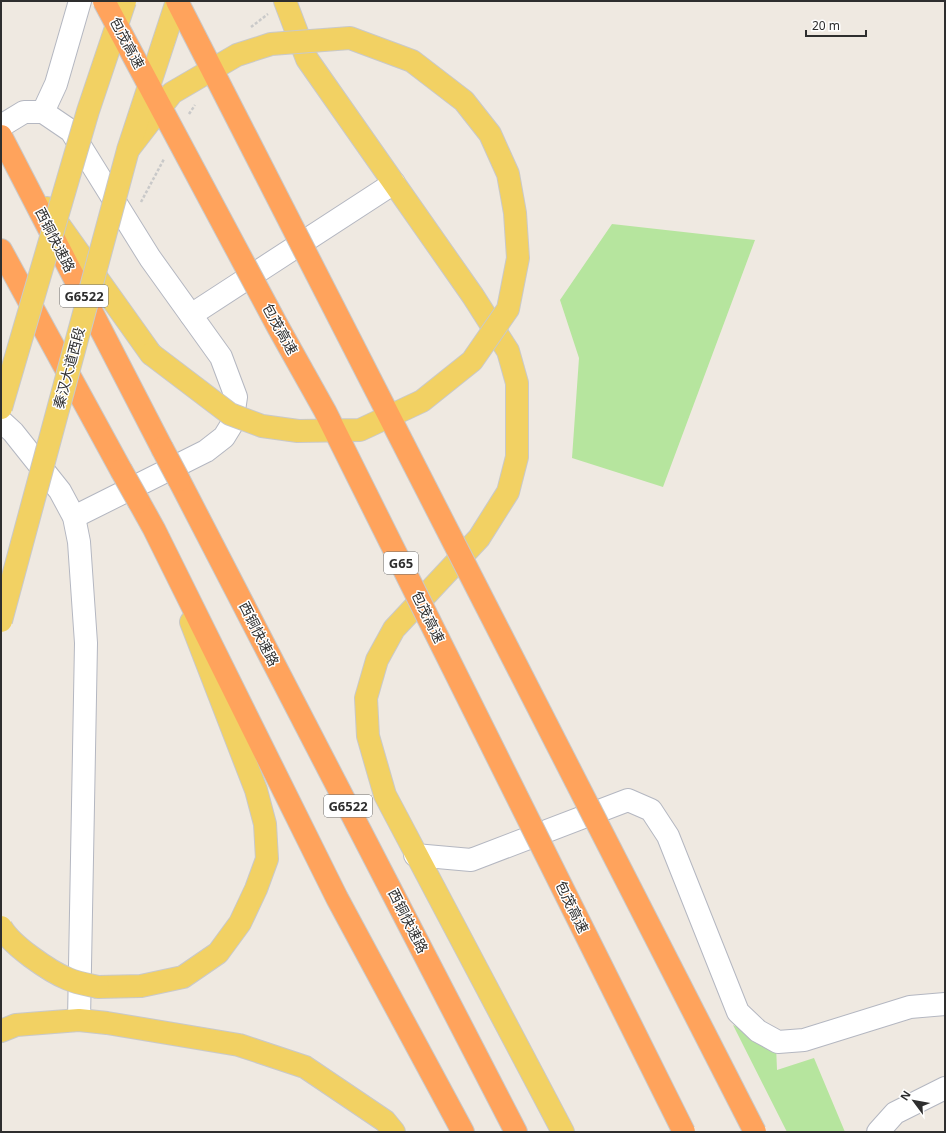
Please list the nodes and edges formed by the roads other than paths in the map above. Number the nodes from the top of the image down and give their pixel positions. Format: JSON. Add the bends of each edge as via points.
{"nodes":[{"id":1,"x":80,"y":1,"type":"edge"},
{"id":2,"x":104,"y":1,"type":"edge"},
{"id":3,"x":125,"y":1,"type":"edge"},
{"id":4,"x":177,"y":1,"type":"edge"},
{"id":5,"x":279,"y":5,"type":"edge"},
{"id":6,"x":43,"y":112,"type":"junction"},
{"id":7,"x":6,"y":142,"type":"edge"},
{"id":8,"x":128,"y":150,"type":"junction"},
{"id":9,"x":394,"y":183,"type":"junction"},
{"id":10,"x":3,"y":258,"type":"edge"},
{"id":11,"x":36,"y":286,"type":"junction"},
{"id":12,"x":191,"y":315,"type":"junction"},
{"id":13,"x":1,"y":358,"type":"edge"},
{"id":14,"x":1,"y":408,"type":"edge"},
{"id":15,"x":1,"y":421,"type":"edge"},
{"id":16,"x":74,"y":517,"type":"junction"},
{"id":17,"x":154,"y":529,"type":"junction"},
{"id":18,"x":1,"y":621,"type":"edge"},
{"id":19,"x":415,"y":855,"type":"junction"},
{"id":20,"x":1,"y":927,"type":"edge"},
{"id":21,"x":945,"y":1004,"type":"edge"},
{"id":22,"x":79,"y":1020,"type":"junction"},
{"id":23,"x":1,"y":1031,"type":"edge"},
{"id":24,"x":945,"y":1088,"type":"edge"},
{"id":25,"x":394,"y":1132,"type":"edge"},
{"id":26,"x":463,"y":1132,"type":"edge"},
{"id":27,"x":516,"y":1132,"type":"edge"},
{"id":28,"x":564,"y":1132,"type":"edge"},
{"id":29,"x":684,"y":1132,"type":"edge"},
{"id":30,"x":754,"y":1132,"type":"edge"},
{"id":31,"x":878,"y":1132,"type":"edge"}],
"edges":[{"from":1,"to":6,"type":"street","via":[[56,84]]},
{"from":2,"to":29,"type":"highway","name":"包茂高速","number":"G65","bridge":true,"via":[[325,411]]},
{"from":3,"to":11,"type":"main road","bridge":true,"via":[[88,111]]},
{"from":4,"to":8,"type":"main road","name":"秦汉大道西段","bridge":true},
{"from":4,"to":30,"type":"highway","bridge":true},
{"from":5,"to":9,"type":"main road","via":[[307,59]]},
{"from":6,"to":7,"type":"street","via":[[24,112]]},
{"from":6,"to":12,"type":"street","via":[[71,131],[150,258]]},
{"from":7,"to":8,"type":"main road","bridge":true,"via":[[151,354],[230,414],[262,426],[298,431],[360,430],[422,401],[472,361],[508,309],[518,258],[515,213],[508,174],[490,134],[464,101],[412,61],[350,38],[271,44],[237,56],[172,93]]},
{"from":7,"to":27,"type":"highway","name":"西铜快速路","number":"G6522","bridge":true},
{"from":8,"to":18,"type":"main road","name":"秦汉大道西段","bridge":true},
{"from":9,"to":12,"type":"street"},
{"from":9,"to":19,"type":"main road","via":[[508,351],[517,383],[517,457],[508,492],[479,538],[394,629],[377,660],[366,698],[368,736],[384,796]]},
{"from":10,"to":17,"type":"highway","bridge":true},
{"from":11,"to":13,"type":"main road","bridge":true},
{"from":11,"to":14,"type":"main road","bridge":true},
{"from":12,"to":16,"type":"street","via":[[221,357],[236,397],[232,424],[224,437],[206,451]]},
{"from":15,"to":16,"type":"street","via":[[13,432],[60,491]]},
{"from":16,"to":22,"type":"street","via":[[79,542],[86,643]]},
{"from":17,"to":20,"type":"main road","bridge":true,"via":[[256,790],[265,824],[267,859],[256,889],[240,923],[218,953],[183,977],[141,986],[98,987],[68,980],[24,952],[6,936]]},
{"from":17,"to":26,"type":"highway","via":[[336,898]]},
{"from":19,"to":21,"type":"street","via":[[471,860],[628,800],[651,810],[668,836],[738,1012],[758,1031],[778,1042],[804,1040],[910,1007]]},
{"from":19,"to":28,"type":"main road"},
{"from":22,"to":23,"type":"main road","via":[[16,1025]]},
{"from":22,"to":25,"type":"main road","via":[[239,1045],[305,1067],[385,1120]]},
{"from":24,"to":31,"type":"street","via":[[895,1113]]}]}
